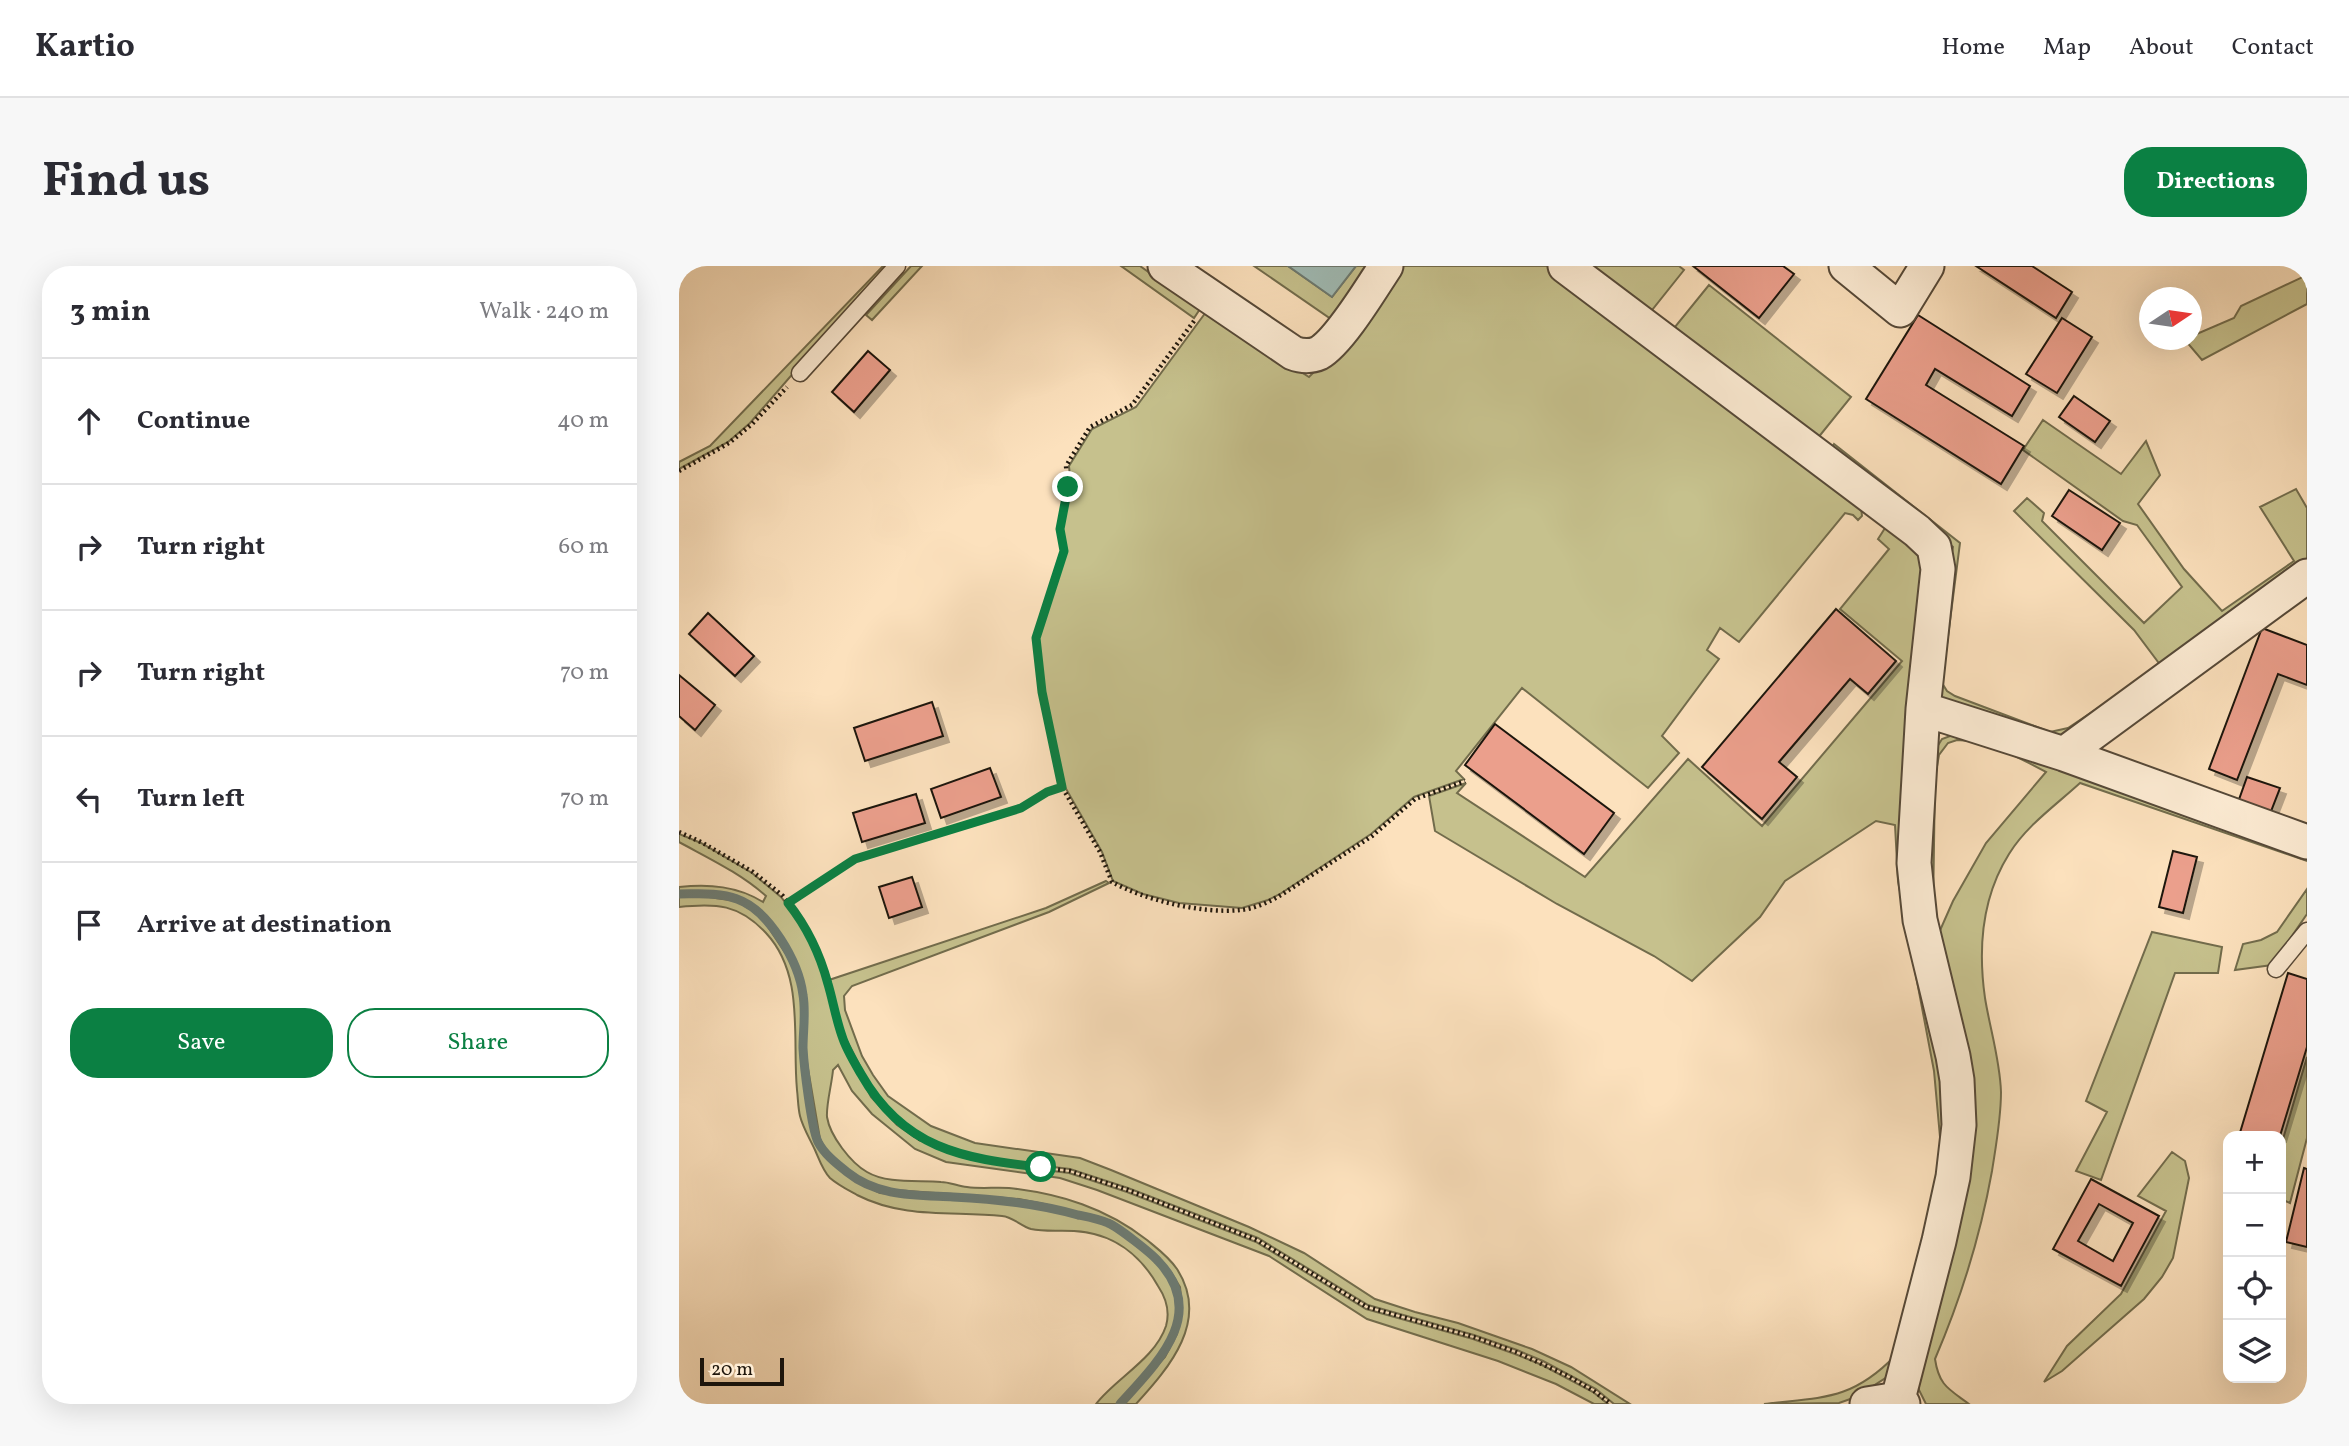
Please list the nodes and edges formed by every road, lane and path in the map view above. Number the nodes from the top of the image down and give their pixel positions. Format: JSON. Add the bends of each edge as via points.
{"nodes":[{"id":1,"x":897,"y":266,"type":"edge"},
{"id":2,"x":1165,"y":266,"type":"edge"},
{"id":3,"x":1386,"y":266,"type":"edge"},
{"id":4,"x":1565,"y":266,"type":"edge"},
{"id":5,"x":1846,"y":266,"type":"edge"},
{"id":6,"x":1927,"y":266,"type":"edge"},
{"id":7,"x":1211,"y":298,"type":"junction"},
{"id":8,"x":800,"y":373,"type":"joint"},
{"id":9,"x":679,"y":471,"type":"edge"},
{"id":10,"x":2307,"y":576,"type":"edge"},
{"id":11,"x":1923,"y":709,"type":"junction"},
{"id":12,"x":2064,"y":754,"type":"junction"},
{"id":13,"x":1465,"y":781,"type":"dead end"},
{"id":14,"x":1062,"y":787,"type":"junction"},
{"id":15,"x":679,"y":832,"type":"edge"},
{"id":16,"x":2307,"y":842,"type":"edge"},
{"id":17,"x":788,"y":903,"type":"junction"},
{"id":18,"x":2307,"y":931,"type":"edge"},
{"id":19,"x":2276,"y":970,"type":"dead end"},
{"id":20,"x":1889,"y":1402,"type":"edge"},
{"id":21,"x":1611,"y":1404,"type":"edge"}],
"edges":[{"from":1,"to":8,"type":"lane"},
{"from":2,"to":7,"type":"street"},
{"from":3,"to":7,"type":"street","via":[[1347,324],[1319,352],[1304,356]]},
{"from":4,"to":11,"type":"street","via":[[1934,547],[1937,594]]},
{"from":5,"to":6,"type":"street","via":[[1900,310]]},
{"from":7,"to":14,"type":"path","via":[[1132,405],[1090,427],[1066,466],[1068,487],[1060,529],[1064,551],[1036,638]]},
{"from":8,"to":9,"type":"path","via":[[729,443]]},
{"from":10,"to":12,"type":"street"},
{"from":11,"to":12,"type":"street"},
{"from":11,"to":20,"type":"street","via":[[1916,890],[1953,1056],[1959,1125],[1939,1241]]},
{"from":12,"to":16,"type":"street"},
{"from":13,"to":14,"type":"path","via":[[1415,799],[1372,836],[1281,895],[1242,911],[1178,905],[1112,882]]},
{"from":14,"to":17,"type":"path","via":[[1021,808],[855,859]]},
{"from":15,"to":17,"type":"path","via":[[753,872]]},
{"from":17,"to":21,"type":"path","via":[[816,949],[842,1036],[873,1096],[899,1124],[921,1139],[966,1156],[1070,1171],[1128,1190],[1257,1240],[1367,1307],[1516,1352]]},
{"from":18,"to":19,"type":"lane"}]}
